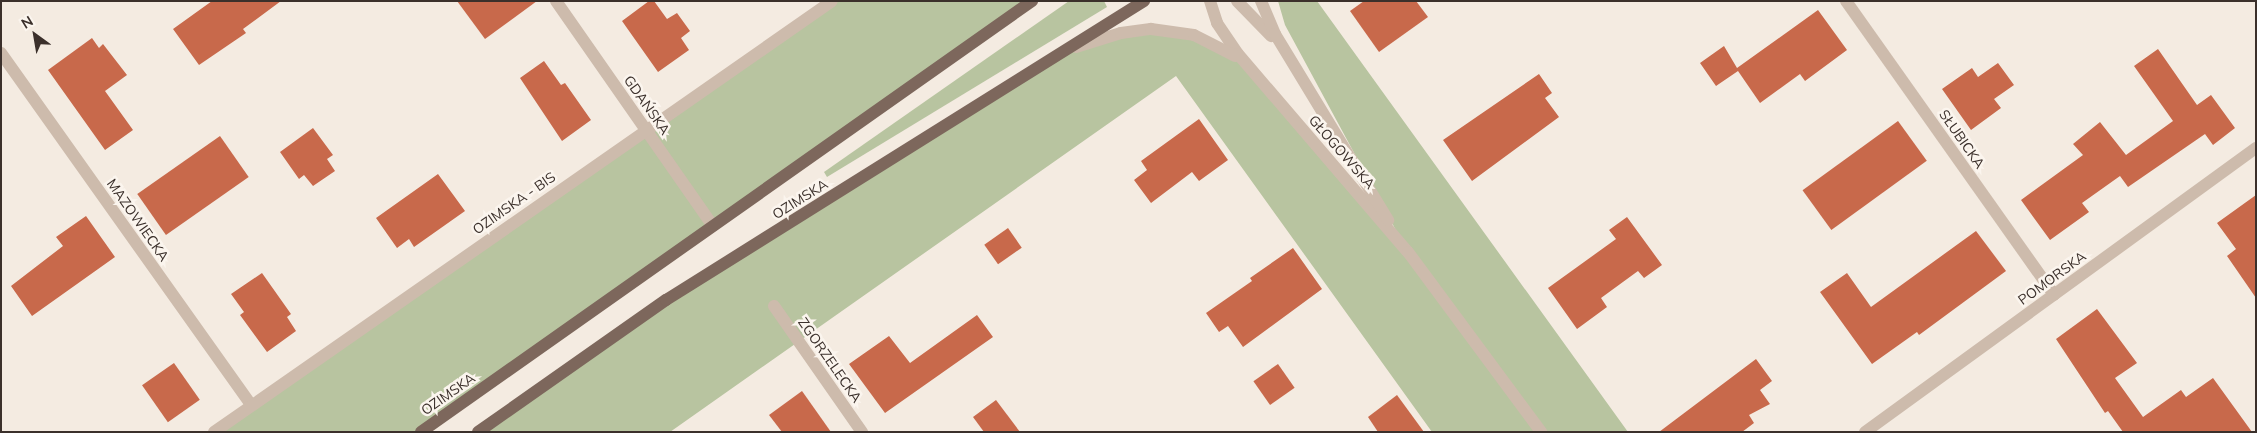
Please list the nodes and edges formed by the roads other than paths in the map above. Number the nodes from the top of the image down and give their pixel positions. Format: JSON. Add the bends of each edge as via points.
{"nodes":[{"id":1,"x":556,"y":1,"type":"edge"},
{"id":2,"x":832,"y":1,"type":"edge"},
{"id":3,"x":1032,"y":1,"type":"edge"},
{"id":4,"x":1037,"y":1,"type":"edge"},
{"id":5,"x":1144,"y":1,"type":"edge"},
{"id":6,"x":1210,"y":1,"type":"edge"},
{"id":7,"x":1237,"y":1,"type":"edge"},
{"id":8,"x":1261,"y":1,"type":"edge"},
{"id":9,"x":1846,"y":1,"type":"edge"},
{"id":10,"x":1018,"y":11,"type":"junction"},
{"id":11,"x":1064,"y":51,"type":"junction"},
{"id":12,"x":1,"y":53,"type":"edge"},
{"id":13,"x":1253,"y":72,"type":"junction"},
{"id":14,"x":1300,"y":74,"type":"junction"},
{"id":15,"x":646,"y":129,"type":"junction"},
{"id":16,"x":2256,"y":148,"type":"edge"},
{"id":17,"x":713,"y":226,"type":"junction"},
{"id":18,"x":1408,"y":252,"type":"junction"},
{"id":19,"x":2054,"y":295,"type":"junction"},
{"id":20,"x":774,"y":306,"type":"dead end"},
{"id":21,"x":251,"y":405,"type":"junction"},
{"id":22,"x":214,"y":432,"type":"edge"},
{"id":23,"x":421,"y":432,"type":"edge"},
{"id":24,"x":478,"y":432,"type":"edge"},
{"id":25,"x":862,"y":432,"type":"edge"},
{"id":26,"x":1541,"y":432,"type":"edge"},
{"id":27,"x":1865,"y":432,"type":"edge"}],
"edges":[{"from":1,"to":15,"type":"street","name":"GDAŃSKA"},
{"from":2,"to":15,"type":"street","name":"OZIMSKA - BIS"},
{"from":3,"to":10,"type":"main road","name":"OZIMSKA"},
{"from":4,"to":10,"type":"street"},
{"from":5,"to":11,"type":"main road","name":"OZIMSKA"},
{"from":6,"to":13,"type":"street","name":"GŁOGOWSKA","via":[[1222,34]]},
{"from":7,"to":14,"type":"street","name":"GŁOGOWSKA","via":[[1265,28]]},
{"from":8,"to":14,"type":"street","name":"GŁOGOWSKA","via":[[1275,34]]},
{"from":9,"to":19,"type":"street","name":"SŁUBICKA"},
{"from":10,"to":17,"type":"main road","name":"OZIMSKA"},
{"from":11,"to":13,"type":"street","name":"GŁOGOWSKA","via":[[1121,33],[1151,29],[1181,32],[1220,46]]},
{"from":11,"to":24,"type":"main road","name":"OZIMSKA","via":[[666,300]]},
{"from":12,"to":21,"type":"street","name":"MAZOWIECKA"},
{"from":13,"to":18,"type":"street","name":"GŁOGOWSKA"},
{"from":14,"to":18,"type":"street","name":"GŁOGOWSKA"},
{"from":15,"to":17,"type":"street","name":"GDAŃSKA"},
{"from":15,"to":21,"type":"street","name":"OZIMSKA - BIS"},
{"from":16,"to":19,"type":"street","name":"POMORSKA"},
{"from":17,"to":23,"type":"main road","name":"OZIMSKA"},
{"from":18,"to":26,"type":"street","name":"GŁOGOWSKA"},
{"from":19,"to":27,"type":"street","name":"POMORSKA"},
{"from":20,"to":25,"type":"street","name":"ZGORZELECKA"},
{"from":21,"to":22,"type":"street","name":"OZIMSKA - BIS"}]}
